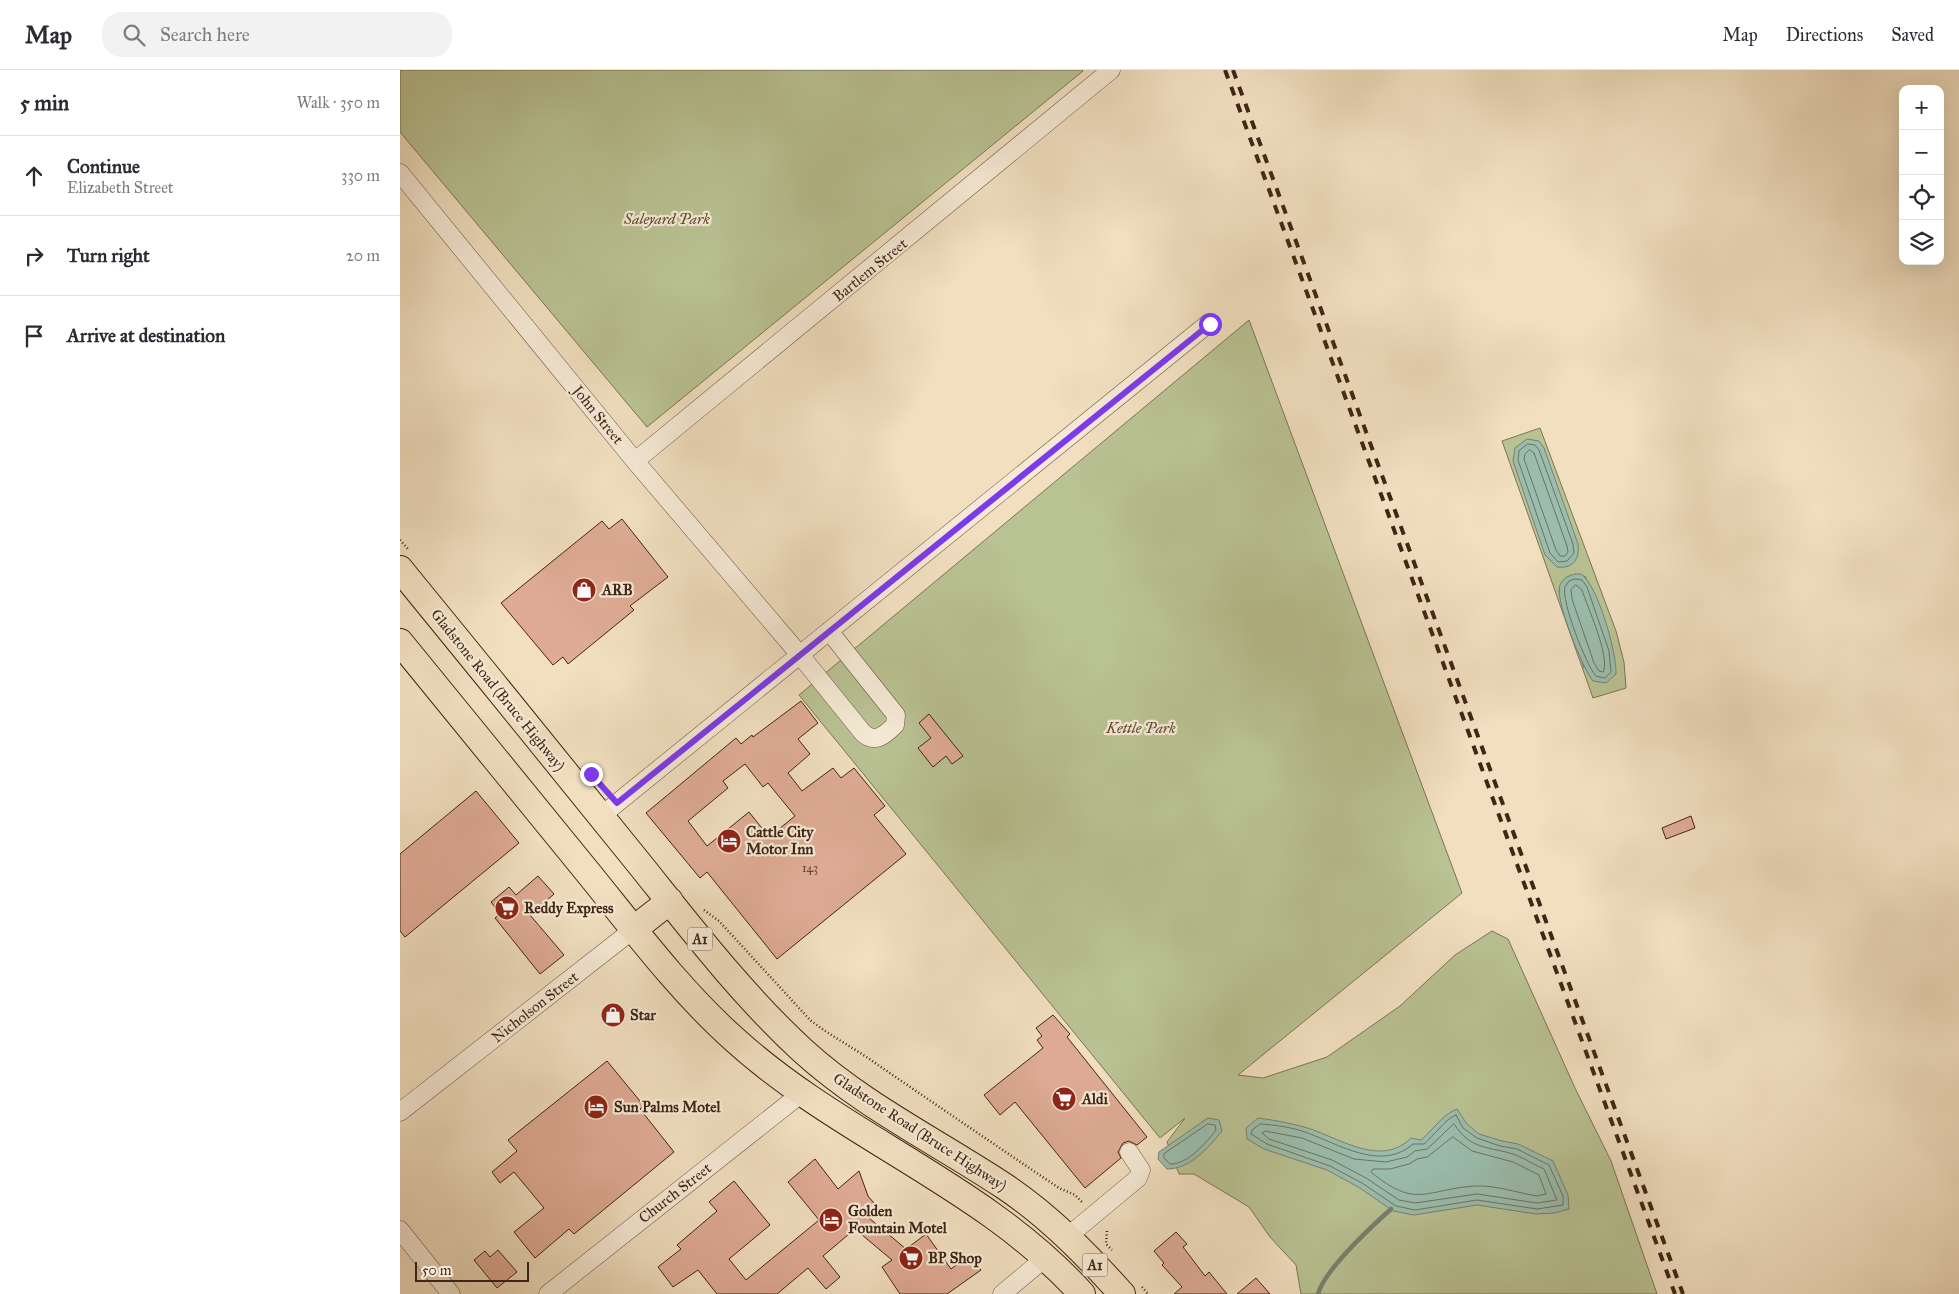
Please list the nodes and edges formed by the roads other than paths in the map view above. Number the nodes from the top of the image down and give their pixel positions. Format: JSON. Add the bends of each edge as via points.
{"nodes":[{"id":1,"x":1108,"y":74,"type":"edge"},
{"id":2,"x":400,"y":173,"type":"edge"},
{"id":3,"x":1210,"y":324,"type":"dead end"},
{"id":4,"x":635,"y":461,"type":"junction"},
{"id":5,"x":406,"y":561,"type":"edge"},
{"id":6,"x":829,"y":631,"type":"junction"},
{"id":7,"x":403,"y":651,"type":"edge"},
{"id":8,"x":800,"y":654,"type":"junction"},
{"id":9,"x":601,"y":816,"type":"junction"},
{"id":10,"x":670,"y":901,"type":"junction"},
{"id":11,"x":634,"y":929,"type":"junction"},
{"id":12,"x":802,"y":1093,"type":"junction"},
{"id":13,"x":400,"y":1112,"type":"edge"},
{"id":14,"x":1129,"y":1152,"type":"dead end"},
{"id":15,"x":400,"y":1230,"type":"edge"},
{"id":16,"x":1068,"y":1237,"type":"junction"},
{"id":17,"x":1045,"y":1258,"type":"junction"},
{"id":18,"x":451,"y":1294,"type":"edge"},
{"id":19,"x":548,"y":1294,"type":"edge"},
{"id":20,"x":1002,"y":1294,"type":"edge"},
{"id":21,"x":1082,"y":1294,"type":"edge"},
{"id":22,"x":1122,"y":1294,"type":"edge"}],
"edges":[{"from":1,"to":4,"type":"street","name":"Bartlem Street"},
{"from":2,"to":4,"type":"street","name":"John Street"},
{"from":3,"to":6,"type":"street"},
{"from":4,"to":8,"type":"street","name":"John Street"},
{"from":5,"to":9,"type":"highway","name":"Gladstone Road (Bruce Highway)","number":"A1"},
{"from":6,"to":8,"type":"street"},
{"from":6,"to":8,"type":"street","name":"John Street","via":[[893,709],[897,720],[888,733],[874,739],[862,733]]},
{"from":7,"to":11,"type":"highway","name":"Gladstone Road (Bruce Highway)","number":"A1"},
{"from":8,"to":9,"type":"street"},
{"from":9,"to":10,"type":"highway","name":"Gladstone Road (Bruce Highway)","number":"A1"},
{"from":10,"to":11,"type":"highway","name":"Nicholson Street"},
{"from":10,"to":16,"type":"highway","name":"Gladstone Road (Bruce Highway)","number":"A1","via":[[738,982],[823,1068],[863,1097],[1006,1187]]},
{"from":11,"to":12,"type":"highway","name":"Gladstone Road (Bruce Highway)","number":"A1","via":[[717,1023]]},
{"from":11,"to":13,"type":"street","name":"Nicholson Street"},
{"from":12,"to":17,"type":"highway","name":"Gladstone Road (Bruce Highway)","number":"A1","via":[[957,1191]]},
{"from":12,"to":19,"type":"street","name":"Church Street"},
{"from":14,"to":16,"type":"street","via":[[1141,1170],[1138,1178]]},
{"from":15,"to":18,"type":"street"},
{"from":16,"to":17,"type":"highway"},
{"from":16,"to":22,"type":"highway","name":"Gladstone Road (Bruce Highway)","number":"A1"},
{"from":17,"to":20,"type":"street"},
{"from":17,"to":21,"type":"highway","name":"Gladstone Road (Bruce Highway)","number":"A1"}]}
